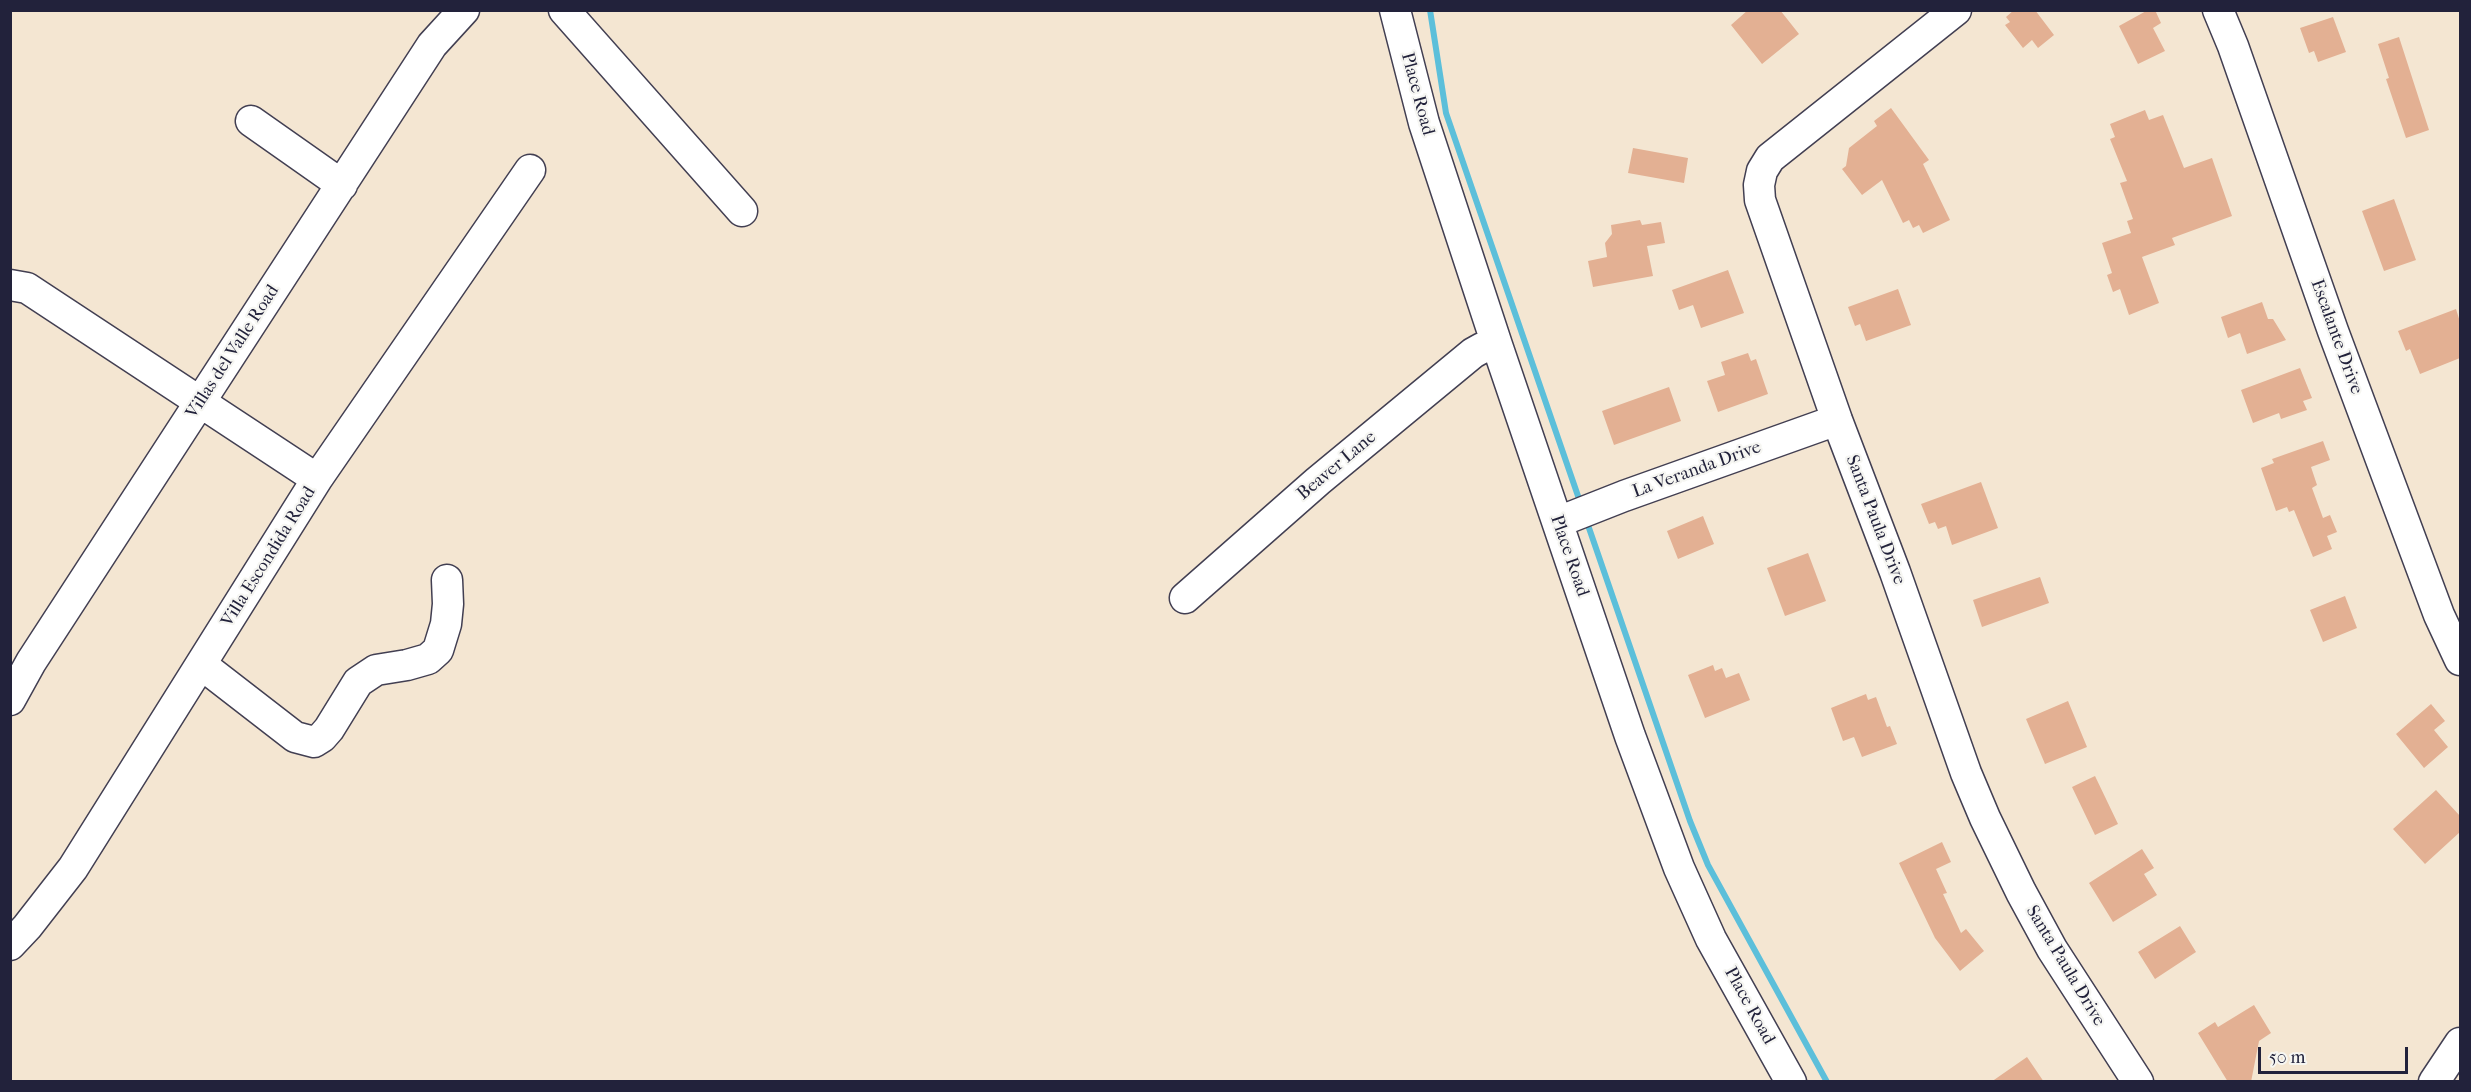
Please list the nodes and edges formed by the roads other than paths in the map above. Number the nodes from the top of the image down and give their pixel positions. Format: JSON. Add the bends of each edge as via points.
{"nodes":[{"id":1,"x":464,"y":10,"type":"edge"},
{"id":2,"x":564,"y":10,"type":"edge"},
{"id":3,"x":1395,"y":10,"type":"edge"},
{"id":4,"x":1956,"y":10,"type":"edge"},
{"id":5,"x":2218,"y":10,"type":"edge"},
{"id":6,"x":251,"y":121,"type":"dead end"},
{"id":7,"x":530,"y":170,"type":"dead end"},
{"id":8,"x":342,"y":185,"type":"junction"},
{"id":9,"x":742,"y":211,"type":"dead end"},
{"id":10,"x":10,"y":285,"type":"edge"},
{"id":11,"x":1497,"y":345,"type":"junction"},
{"id":12,"x":201,"y":402,"type":"junction"},
{"id":13,"x":1837,"y":420,"type":"junction"},
{"id":14,"x":317,"y":479,"type":"junction"},
{"id":15,"x":1558,"y":522,"type":"junction"},
{"id":16,"x":447,"y":580,"type":"dead end"},
{"id":17,"x":1185,"y":598,"type":"dead end"},
{"id":18,"x":21,"y":655,"type":"edge"},
{"id":19,"x":2460,"y":660,"type":"edge"},
{"id":20,"x":202,"y":665,"type":"junction"},
{"id":21,"x":10,"y":700,"type":"edge"},
{"id":22,"x":10,"y":945,"type":"edge"},
{"id":23,"x":2460,"y":1043,"type":"edge"},
{"id":24,"x":1791,"y":1082,"type":"edge"},
{"id":25,"x":2138,"y":1082,"type":"edge"},
{"id":26,"x":2434,"y":1082,"type":"edge"}],
"edges":[{"from":1,"to":8,"type":"street","name":"Villas del Valle Road","via":[[432,45]]},
{"from":2,"to":9,"type":"street"},
{"from":3,"to":11,"type":"street","name":"Place Road","via":[[1424,123]]},
{"from":4,"to":13,"type":"street","name":"Santa Paula Drive","via":[[1770,158],[1762,171],[1758,185],[1760,200]]},
{"from":5,"to":19,"type":"street","name":"Escalante Drive","via":[[2426,582]]},
{"from":6,"to":8,"type":"street"},
{"from":7,"to":14,"type":"street","name":"Villa Escondida Road"},
{"from":8,"to":12,"type":"street","name":"Villas del Valle Road"},
{"from":10,"to":12,"type":"street","via":[[27,288]]},
{"from":11,"to":15,"type":"street","name":"Place Road"},
{"from":11,"to":17,"type":"street","name":"Beaver Lane","via":[[1473,353]]},
{"from":12,"to":14,"type":"street"},
{"from":12,"to":18,"type":"street","name":"Villas del Valle Road"},
{"from":13,"to":15,"type":"street","name":"La Veranda Drive"},
{"from":13,"to":25,"type":"street","name":"Santa Paula Drive","via":[[1985,818],[2052,949]]},
{"from":14,"to":20,"type":"street","name":"Villa Escondida Road"},
{"from":15,"to":24,"type":"street","name":"Place Road","via":[[1678,868],[1711,939]]},
{"from":16,"to":20,"type":"street","via":[[446,624],[438,650],[428,659],[376,670],[358,682],[330,729],[314,742],[295,737]]},
{"from":18,"to":21,"type":"street","name":"Villas del Valle Road"},
{"from":20,"to":22,"type":"street","name":"Villa Escondida Road","via":[[73,868]]},
{"from":23,"to":26,"type":"street"}]}
